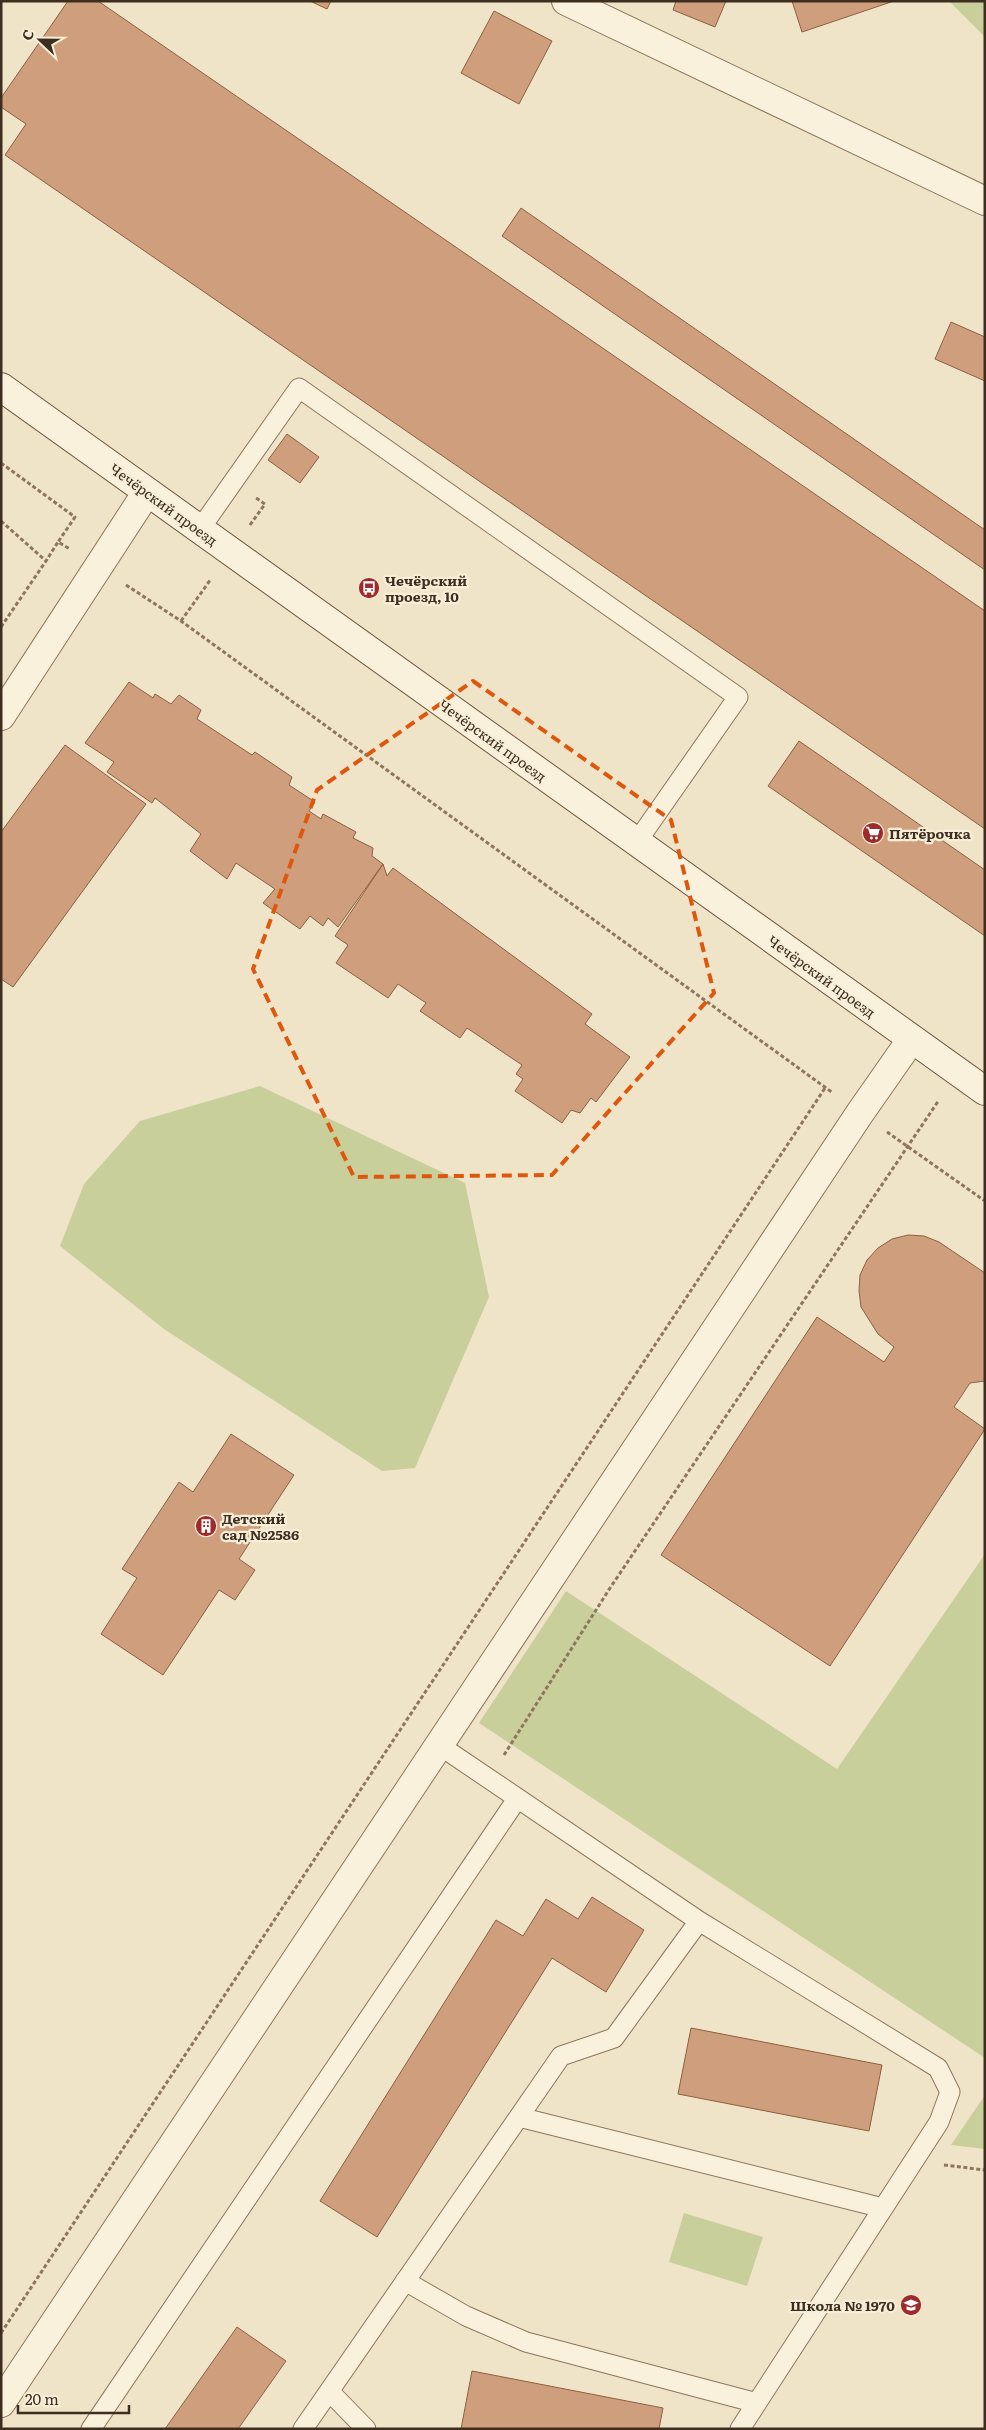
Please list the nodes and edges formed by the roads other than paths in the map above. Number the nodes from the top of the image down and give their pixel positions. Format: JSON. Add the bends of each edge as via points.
{"nodes":[{"id":1,"x":566,"y":1,"type":"edge"},
{"id":2,"x":985,"y":201,"type":"edge"},
{"id":3,"x":1,"y":387,"type":"edge"},
{"id":4,"x":147,"y":492,"type":"junction"},
{"id":5,"x":200,"y":529,"type":"junction"},
{"id":6,"x":1,"y":716,"type":"edge"},
{"id":7,"x":636,"y":842,"type":"junction"},
{"id":8,"x":911,"y":1040,"type":"junction"},
{"id":9,"x":985,"y":1092,"type":"edge"},
{"id":10,"x":439,"y":1745,"type":"junction"},
{"id":11,"x":517,"y":1799,"type":"junction"},
{"id":12,"x":698,"y":1921,"type":"junction"},
{"id":13,"x":519,"y":2117,"type":"junction"},
{"id":14,"x":883,"y":2208,"type":"junction"},
{"id":15,"x":405,"y":2281,"type":"junction"},
{"id":16,"x":329,"y":2391,"type":"junction"},
{"id":17,"x":1,"y":2403,"type":"edge"},
{"id":18,"x":757,"y":2403,"type":"junction"},
{"id":19,"x":91,"y":2429,"type":"edge"},
{"id":20,"x":303,"y":2429,"type":"edge"},
{"id":21,"x":366,"y":2429,"type":"edge"},
{"id":22,"x":740,"y":2429,"type":"edge"}],
"edges":[{"from":1,"to":2,"type":"street"},
{"from":3,"to":4,"type":"street","name":"Чечёрский проезд"},
{"from":4,"to":5,"type":"street","name":"Чечёрский проезд"},
{"from":4,"to":6,"type":"street"},
{"from":5,"to":7,"type":"street","name":"Чечёрский проезд"},
{"from":5,"to":7,"type":"lane","via":[[299,388],[738,697]]},
{"from":7,"to":8,"type":"street","name":"Чечёрский проезд"},
{"from":8,"to":9,"type":"street","name":"Чечёрский проезд"},
{"from":8,"to":10,"type":"street"},
{"from":10,"to":11,"type":"lane"},
{"from":10,"to":17,"type":"street"},
{"from":11,"to":12,"type":"lane"},
{"from":11,"to":19,"type":"lane"},
{"from":12,"to":13,"type":"lane","via":[[614,2038],[561,2056]]},
{"from":12,"to":14,"type":"lane","via":[[938,2068],[950,2092],[939,2122]]},
{"from":13,"to":14,"type":"lane"},
{"from":13,"to":15,"type":"lane"},
{"from":14,"to":18,"type":"lane"},
{"from":15,"to":16,"type":"lane"},
{"from":15,"to":18,"type":"lane","via":[[466,2316],[526,2342]]},
{"from":16,"to":20,"type":"lane"},
{"from":16,"to":21,"type":"lane"},
{"from":18,"to":22,"type":"lane"}]}
